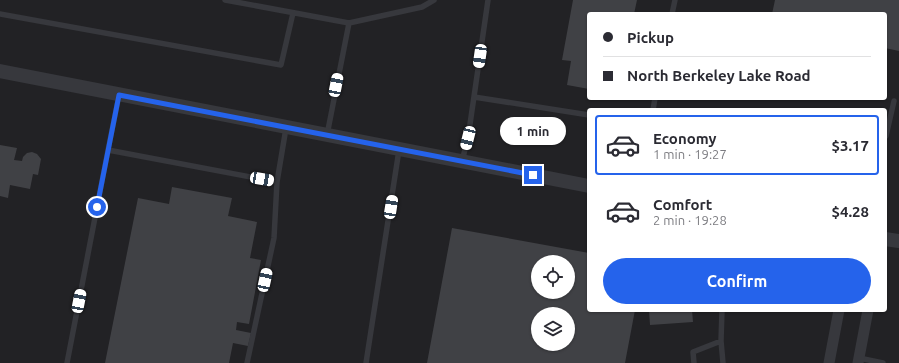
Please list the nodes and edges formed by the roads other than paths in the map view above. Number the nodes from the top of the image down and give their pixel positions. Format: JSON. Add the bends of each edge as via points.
{"nodes":[{"id":1,"x":225,"y":0,"type":"edge"},
{"id":2,"x":434,"y":0,"type":"edge"},
{"id":3,"x":488,"y":0,"type":"edge"},
{"id":4,"x":675,"y":0,"type":"edge"},
{"id":5,"x":672,"y":12,"type":"edge"},
{"id":6,"x":293,"y":13,"type":"junction"},
{"id":7,"x":0,"y":14,"type":"edge"},
{"id":8,"x":348,"y":23,"type":"junction"},
{"id":9,"x":0,"y":71,"type":"edge"},
{"id":10,"x":119,"y":95,"type":"junction"},
{"id":11,"x":474,"y":97,"type":"junction"},
{"id":12,"x":894,"y":101,"type":"dead end"},
{"id":13,"x":587,"y":115,"type":"edge"},
{"id":14,"x":286,"y":128,"type":"junction"},
{"id":15,"x":887,"y":132,"type":"edge"},
{"id":16,"x":327,"y":135,"type":"junction"},
{"id":17,"x":108,"y":150,"type":"junction"},
{"id":18,"x":399,"y":150,"type":"junction"},
{"id":19,"x":462,"y":162,"type":"junction"},
{"id":20,"x":277,"y":182,"type":"junction"},
{"id":21,"x":587,"y":186,"type":"edge"},
{"id":22,"x":887,"y":239,"type":"edge"},
{"id":23,"x":899,"y":241,"type":"edge"},
{"id":24,"x":722,"y":312,"type":"edge"},
{"id":25,"x":839,"y":312,"type":"edge"},
{"id":26,"x":868,"y":312,"type":"edge"},
{"id":27,"x":721,"y":341,"type":"junction"},
{"id":28,"x":859,"y":361,"type":"edge"},
{"id":29,"x":67,"y":363,"type":"edge"},
{"id":30,"x":247,"y":363,"type":"edge"},
{"id":31,"x":366,"y":363,"type":"edge"},
{"id":32,"x":694,"y":363,"type":"edge"},
{"id":33,"x":723,"y":363,"type":"edge"},
{"id":34,"x":829,"y":363,"type":"edge"},
{"id":35,"x":883,"y":363,"type":"edge"}],
"edges":[{"from":1,"to":6,"type":"lane"},
{"from":2,"to":8,"type":"lane","via":[[422,7]]},
{"from":3,"to":11,"type":"lane"},
{"from":4,"to":5,"type":"lane"},
{"from":6,"to":7,"type":"lane","via":[[282,65]]},
{"from":6,"to":8,"type":"lane"},
{"from":8,"to":16,"type":"lane"},
{"from":9,"to":10,"type":"street"},
{"from":10,"to":14,"type":"street"},
{"from":10,"to":17,"type":"lane"},
{"from":11,"to":13,"type":"lane"},
{"from":11,"to":19,"type":"lane"},
{"from":12,"to":15,"type":"lane"},
{"from":14,"to":16,"type":"street"},
{"from":14,"to":20,"type":"lane"},
{"from":16,"to":18,"type":"street"},
{"from":17,"to":20,"type":"lane"},
{"from":17,"to":29,"type":"lane"},
{"from":18,"to":19,"type":"street"},
{"from":18,"to":31,"type":"lane"},
{"from":19,"to":21,"type":"street"},
{"from":20,"to":30,"type":"lane","via":[[274,238]]},
{"from":22,"to":23,"type":"street"},
{"from":24,"to":27,"type":"lane"},
{"from":25,"to":34,"type":"street"},
{"from":26,"to":28,"type":"street"},
{"from":27,"to":32,"type":"lane","via":[[693,352]]},
{"from":27,"to":33,"type":"lane"},
{"from":28,"to":35,"type":"lane"}]}
